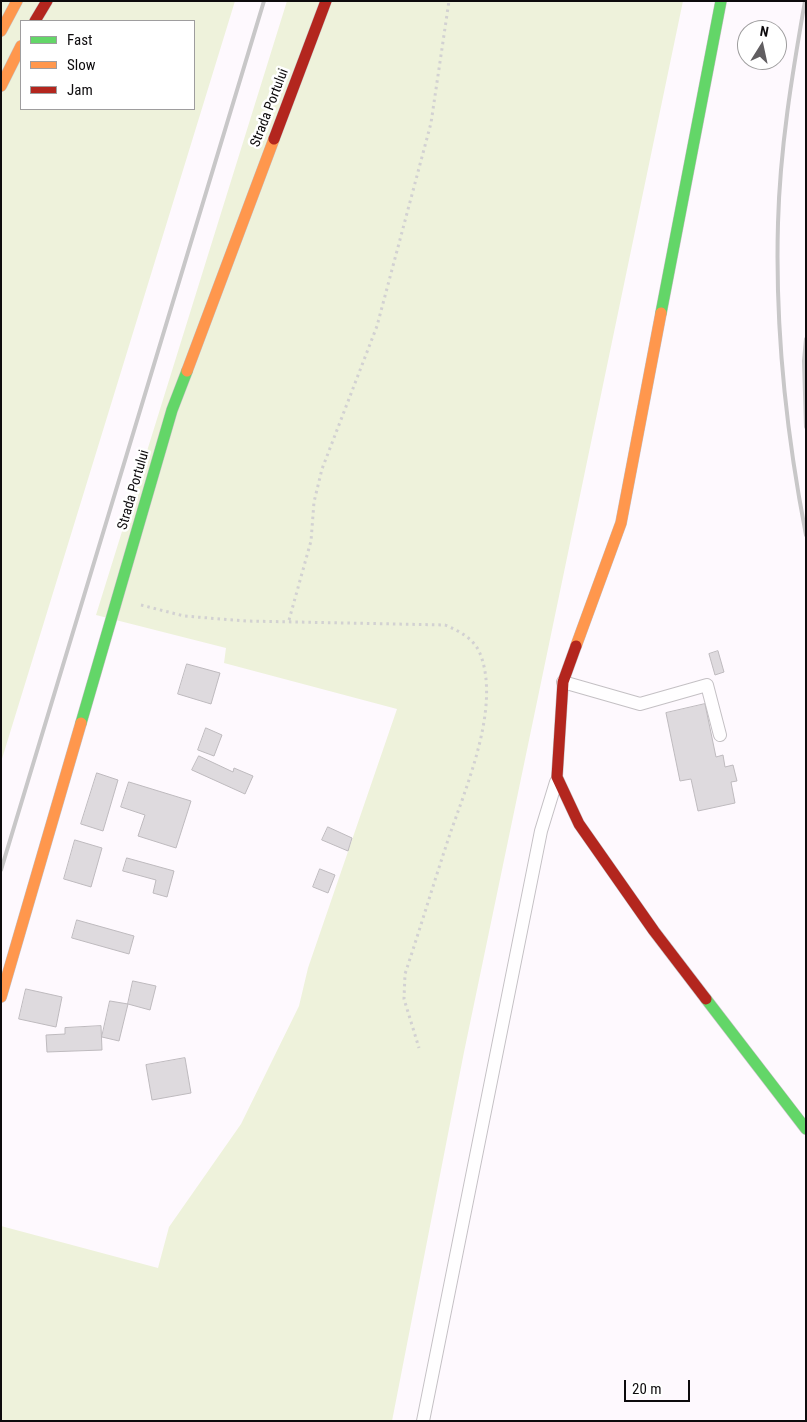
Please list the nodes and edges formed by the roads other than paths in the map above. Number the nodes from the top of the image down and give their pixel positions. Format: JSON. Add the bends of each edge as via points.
{"nodes":[{"id":1,"x":17,"y":1,"type":"edge"},
{"id":2,"x":47,"y":1,"type":"edge"},
{"id":3,"x":326,"y":1,"type":"edge"},
{"id":4,"x":721,"y":1,"type":"edge"},
{"id":5,"x":36,"y":20,"type":"edge"},
{"id":6,"x":1,"y":31,"type":"edge"},
{"id":7,"x":20,"y":48,"type":"edge"},
{"id":8,"x":1,"y":86,"type":"edge"},
{"id":9,"x":563,"y":682,"type":"junction"},
{"id":10,"x":720,"y":735,"type":"dead end"},
{"id":11,"x":557,"y":777,"type":"junction"},
{"id":12,"x":1,"y":997,"type":"edge"},
{"id":13,"x":806,"y":1128,"type":"edge"},
{"id":14,"x":423,"y":1421,"type":"edge"}],
"edges":[{"from":1,"to":6,"type":"street"},
{"from":2,"to":5,"type":"street"},
{"from":3,"to":12,"type":"street","name":"Strada Portului","via":[[172,410]]},
{"from":4,"to":9,"type":"street","via":[[621,523]]},
{"from":7,"to":8,"type":"street"},
{"from":9,"to":10,"type":"lane","via":[[640,704],[707,685]]},
{"from":9,"to":11,"type":"street"},
{"from":11,"to":13,"type":"street","via":[[579,824],[654,931]]},
{"from":11,"to":14,"type":"lane","via":[[541,831]]}]}
